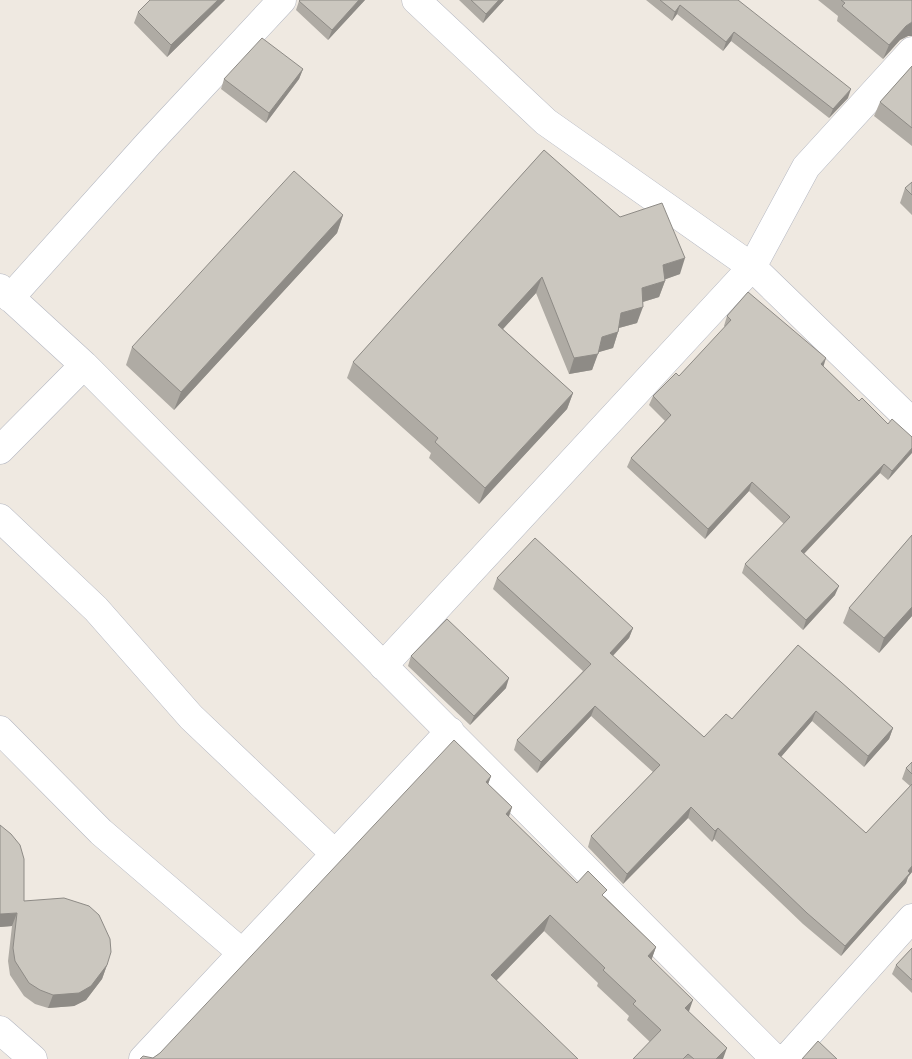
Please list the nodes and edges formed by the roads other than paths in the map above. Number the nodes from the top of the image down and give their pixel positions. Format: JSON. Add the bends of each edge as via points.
{"nodes":[{"id":1,"x":282,"y":0,"type":"edge"},
{"id":2,"x":416,"y":0,"type":"edge"},
{"id":3,"x":912,"y":51,"type":"edge"},
{"id":4,"x":752,"y":267,"type":"junction"},
{"id":5,"x":5,"y":293,"type":"edge"},
{"id":6,"x":84,"y":366,"type":"junction"},
{"id":7,"x":912,"y":422,"type":"edge"},
{"id":8,"x":0,"y":450,"type":"edge"},
{"id":9,"x":0,"y":518,"type":"edge"},
{"id":10,"x":382,"y":666,"type":"junction"},
{"id":11,"x":0,"y":730,"type":"edge"},
{"id":12,"x":450,"y":731,"type":"junction"},
{"id":13,"x":334,"y":853,"type":"junction"},
{"id":14,"x":912,"y":918,"type":"edge"},
{"id":15,"x":241,"y":952,"type":"junction"},
{"id":16,"x":0,"y":1030,"type":"edge"},
{"id":17,"x":32,"y":1059,"type":"edge"},
{"id":18,"x":143,"y":1059,"type":"edge"},
{"id":19,"x":775,"y":1059,"type":"edge"},
{"id":20,"x":786,"y":1059,"type":"edge"}],
"edges":[{"from":1,"to":5,"type":"street"},
{"from":2,"to":4,"type":"street","via":[[546,122]]},
{"from":3,"to":4,"type":"street","via":[[806,167]]},
{"from":4,"to":7,"type":"street"},
{"from":4,"to":10,"type":"street"},
{"from":5,"to":6,"type":"street"},
{"from":6,"to":8,"type":"street"},
{"from":6,"to":10,"type":"street"},
{"from":9,"to":13,"type":"street","via":[[96,609],[191,717]]},
{"from":10,"to":12,"type":"street"},
{"from":11,"to":15,"type":"street","via":[[101,832]]},
{"from":12,"to":13,"type":"street"},
{"from":12,"to":19,"type":"street"},
{"from":13,"to":15,"type":"street"},
{"from":14,"to":20,"type":"street"},
{"from":15,"to":18,"type":"street","via":[[228,970]]},
{"from":16,"to":17,"type":"street"}]}
